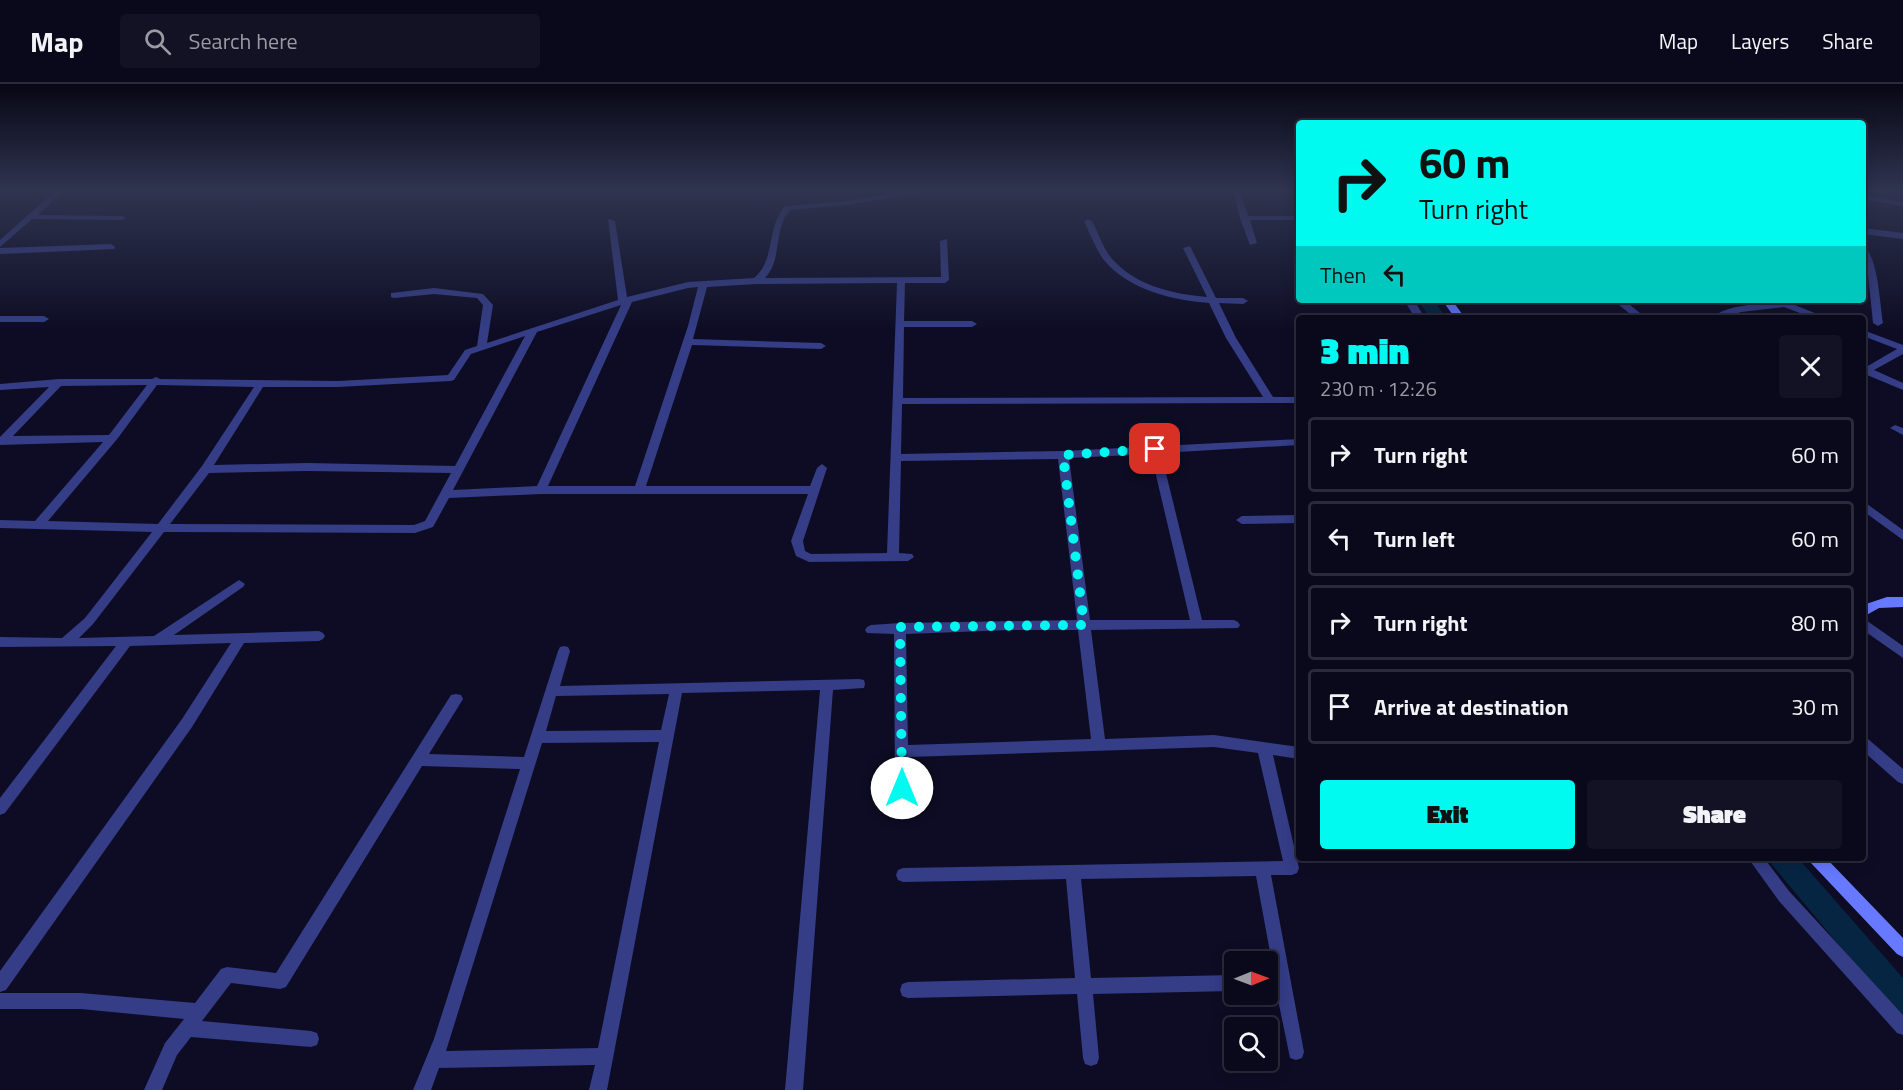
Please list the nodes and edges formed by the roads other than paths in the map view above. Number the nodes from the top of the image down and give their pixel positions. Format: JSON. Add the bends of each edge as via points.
{"nodes":[{"id":1,"x":614,"y":238,"type":"edge"},
{"id":2,"x":777,"y":238,"type":"edge"},
{"id":3,"x":1097,"y":238,"type":"edge"},
{"id":4,"x":1251,"y":238,"type":"edge"},
{"id":5,"x":944,"y":241,"type":"dead end"},
{"id":6,"x":1253,"y":243,"type":"dead end"},
{"id":7,"x":111,"y":248,"type":"dead end"},
{"id":8,"x":1186,"y":248,"type":"dead end"},
{"id":9,"x":0,"y":251,"type":"edge"},
{"id":10,"x":1866,"y":257,"type":"edge"},
{"id":11,"x":756,"y":280,"type":"junction"},
{"id":12,"x":900,"y":281,"type":"junction"},
{"id":13,"x":703,"y":284,"type":"junction"},
{"id":14,"x":394,"y":295,"type":"dead end"},
{"id":15,"x":626,"y":300,"type":"junction"},
{"id":16,"x":1242,"y":301,"type":"dead end"},
{"id":17,"x":1213,"y":302,"type":"junction"},
{"id":18,"x":1622,"y":303,"type":"edge"},
{"id":19,"x":1739,"y":303,"type":"edge"},
{"id":20,"x":1789,"y":303,"type":"edge"},
{"id":21,"x":1785,"y":304,"type":"junction"},
{"id":22,"x":1730,"y":311,"type":"junction"},
{"id":23,"x":1637,"y":315,"type":"edge"},
{"id":24,"x":1722,"y":315,"type":"edge"},
{"id":25,"x":1739,"y":315,"type":"edge"},
{"id":26,"x":1814,"y":315,"type":"edge"},
{"id":27,"x":44,"y":319,"type":"dead end"},
{"id":28,"x":0,"y":320,"type":"edge"},
{"id":29,"x":900,"y":324,"type":"junction"},
{"id":30,"x":972,"y":324,"type":"dead end"},
{"id":31,"x":1878,"y":324,"type":"dead end"},
{"id":32,"x":533,"y":331,"type":"junction"},
{"id":33,"x":1866,"y":334,"type":"edge"},
{"id":34,"x":688,"y":342,"type":"junction"},
{"id":35,"x":821,"y":346,"type":"dead end"},
{"id":36,"x":481,"y":348,"type":"junction"},
{"id":37,"x":1903,"y":349,"type":"edge"},
{"id":38,"x":1866,"y":370,"type":"edge"},
{"id":39,"x":1866,"y":372,"type":"edge"},
{"id":40,"x":156,"y":380,"type":"junction"},
{"id":41,"x":59,"y":382,"type":"junction"},
{"id":42,"x":261,"y":382,"type":"junction"},
{"id":43,"x":0,"y":387,"type":"edge"},
{"id":44,"x":1903,"y":387,"type":"edge"},
{"id":45,"x":1270,"y":400,"type":"junction"},
{"id":46,"x":1296,"y":400,"type":"edge"},
{"id":47,"x":898,"y":401,"type":"junction"},
{"id":48,"x":112,"y":438,"type":"junction"},
{"id":49,"x":2,"y":442,"type":"edge"},
{"id":50,"x":1296,"y":442,"type":"edge"},
{"id":51,"x":1155,"y":449,"type":"junction"},
{"id":52,"x":1063,"y":455,"type":"junction"},
{"id":53,"x":896,"y":458,"type":"junction"},
{"id":54,"x":822,"y":468,"type":"dead end"},
{"id":55,"x":206,"y":469,"type":"junction"},
{"id":56,"x":458,"y":470,"type":"junction"},
{"id":57,"x":541,"y":490,"type":"junction"},
{"id":58,"x":639,"y":490,"type":"junction"},
{"id":59,"x":814,"y":490,"type":"junction"},
{"id":60,"x":445,"y":494,"type":"junction"},
{"id":61,"x":1866,"y":507,"type":"edge"},
{"id":62,"x":1296,"y":519,"type":"edge"},
{"id":63,"x":1242,"y":520,"type":"dead end"},
{"id":64,"x":0,"y":524,"type":"edge"},
{"id":65,"x":38,"y":525,"type":"junction"},
{"id":66,"x":160,"y":528,"type":"junction"},
{"id":67,"x":1900,"y":531,"type":"edge"},
{"id":68,"x":893,"y":557,"type":"junction"},
{"id":69,"x":908,"y":557,"type":"dead end"},
{"id":70,"x":239,"y":584,"type":"dead end"},
{"id":71,"x":1903,"y":602,"type":"edge"},
{"id":72,"x":1866,"y":609,"type":"edge"},
{"id":73,"x":1084,"y":625,"type":"junction"},
{"id":74,"x":1197,"y":625,"type":"junction"},
{"id":75,"x":1234,"y":625,"type":"dead end"},
{"id":76,"x":1866,"y":625,"type":"edge"},
{"id":77,"x":900,"y":627,"type":"junction"},
{"id":78,"x":871,"y":630,"type":"dead end"},
{"id":79,"x":319,"y":636,"type":"dead end"},
{"id":80,"x":240,"y":639,"type":"junction"},
{"id":81,"x":127,"y":641,"type":"junction"},
{"id":82,"x":156,"y":641,"type":"junction"},
{"id":83,"x":0,"y":642,"type":"edge"},
{"id":84,"x":65,"y":643,"type":"junction"},
{"id":85,"x":564,"y":651,"type":"dead end"},
{"id":86,"x":1903,"y":653,"type":"edge"},
{"id":87,"x":859,"y":684,"type":"dead end"},
{"id":88,"x":827,"y":685,"type":"junction"},
{"id":89,"x":676,"y":690,"type":"junction"},
{"id":90,"x":551,"y":691,"type":"junction"},
{"id":91,"x":456,"y":699,"type":"dead end"},
{"id":92,"x":667,"y":736,"type":"junction"},
{"id":93,"x":537,"y":737,"type":"junction"},
{"id":94,"x":1099,"y":745,"type":"junction"},
{"id":95,"x":1866,"y":746,"type":"edge"},
{"id":96,"x":1264,"y":748,"type":"junction"},
{"id":97,"x":901,"y":751,"type":"junction"},
{"id":98,"x":1296,"y":753,"type":"edge"},
{"id":99,"x":418,"y":760,"type":"junction"},
{"id":100,"x":528,"y":763,"type":"junction"},
{"id":101,"x":1903,"y":778,"type":"edge"},
{"id":102,"x":902,"y":788,"type":"dead end"},
{"id":103,"x":0,"y":809,"type":"edge"},
{"id":104,"x":1757,"y":861,"type":"edge"},
{"id":105,"x":1819,"y":861,"type":"edge"},
{"id":106,"x":1262,"y":868,"type":"junction"},
{"id":107,"x":1073,"y":872,"type":"junction"},
{"id":108,"x":903,"y":874,"type":"dead end"},
{"id":109,"x":1903,"y":950,"type":"edge"},
{"id":110,"x":1271,"y":951,"type":"edge"},
{"id":111,"x":1224,"y":983,"type":"edge"},
{"id":112,"x":0,"y":984,"type":"edge"},
{"id":113,"x":1084,"y":986,"type":"junction"},
{"id":114,"x":908,"y":990,"type":"dead end"},
{"id":115,"x":1278,"y":992,"type":"edge"},
{"id":116,"x":0,"y":1001,"type":"edge"},
{"id":117,"x":199,"y":1012,"type":"junction"},
{"id":118,"x":1903,"y":1027,"type":"edge"},
{"id":119,"x":187,"y":1028,"type":"junction"},
{"id":120,"x":311,"y":1039,"type":"dead end"},
{"id":121,"x":1296,"y":1052,"type":"dead end"},
{"id":122,"x":604,"y":1056,"type":"junction"},
{"id":123,"x":1091,"y":1058,"type":"dead end"},
{"id":124,"x":434,"y":1060,"type":"junction"},
{"id":125,"x":153,"y":1090,"type":"edge"},
{"id":126,"x":422,"y":1090,"type":"edge"},
{"id":127,"x":598,"y":1090,"type":"edge"},
{"id":128,"x":795,"y":1090,"type":"edge"}],
"edges":[{"from":1,"to":15,"type":"street"},
{"from":2,"to":11,"type":"street","via":[[777,247],[761,278]]},
{"from":3,"to":17,"type":"street","via":[[1109,261],[1132,278],[1173,297]]},
{"from":4,"to":6,"type":"street"},
{"from":5,"to":12,"type":"street","via":[[945,280]]},
{"from":7,"to":9,"type":"street"},
{"from":8,"to":17,"type":"street"},
{"from":10,"to":31,"type":"street"},
{"from":11,"to":12,"type":"street"},
{"from":11,"to":13,"type":"street"},
{"from":12,"to":29,"type":"street"},
{"from":13,"to":15,"type":"street"},
{"from":13,"to":34,"type":"street"},
{"from":14,"to":36,"type":"street","via":[[434,291],[480,296],[488,304]]},
{"from":15,"to":32,"type":"street"},
{"from":15,"to":57,"type":"street"},
{"from":16,"to":17,"type":"street"},
{"from":17,"to":45,"type":"street"},
{"from":18,"to":23,"type":"street"},
{"from":19,"to":21,"type":"street"},
{"from":19,"to":22,"type":"street"},
{"from":20,"to":21,"type":"street"},
{"from":21,"to":26,"type":"street"},
{"from":22,"to":24,"type":"street"},
{"from":22,"to":25,"type":"street"},
{"from":27,"to":28,"type":"street"},
{"from":29,"to":30,"type":"street"},
{"from":29,"to":47,"type":"street"},
{"from":32,"to":36,"type":"street"},
{"from":32,"to":56,"type":"street"},
{"from":33,"to":37,"type":"street"},
{"from":34,"to":35,"type":"street"},
{"from":34,"to":58,"type":"street"},
{"from":36,"to":42,"type":"street","via":[[468,352],[451,378]]},
{"from":37,"to":38,"type":"street"},
{"from":39,"to":44,"type":"street"},
{"from":40,"to":41,"type":"street"},
{"from":40,"to":42,"type":"street"},
{"from":40,"to":48,"type":"street"},
{"from":41,"to":43,"type":"street"},
{"from":41,"to":49,"type":"street"},
{"from":42,"to":55,"type":"street"},
{"from":45,"to":46,"type":"street"},
{"from":45,"to":47,"type":"street"},
{"from":47,"to":53,"type":"street"},
{"from":48,"to":49,"type":"street"},
{"from":48,"to":65,"type":"street"},
{"from":50,"to":51,"type":"street"},
{"from":51,"to":52,"type":"street"},
{"from":51,"to":74,"type":"street"},
{"from":52,"to":53,"type":"street"},
{"from":52,"to":73,"type":"street"},
{"from":53,"to":68,"type":"street"},
{"from":54,"to":59,"type":"street"},
{"from":55,"to":56,"type":"street"},
{"from":55,"to":66,"type":"street"},
{"from":56,"to":60,"type":"street"},
{"from":57,"to":58,"type":"street"},
{"from":57,"to":60,"type":"street"},
{"from":58,"to":59,"type":"street"},
{"from":59,"to":68,"type":"street","via":[[797,541],[800,553],[809,558]]},
{"from":60,"to":66,"type":"street","via":[[429,525],[415,529]]},
{"from":61,"to":67,"type":"street"},
{"from":62,"to":63,"type":"street"},
{"from":64,"to":65,"type":"street"},
{"from":65,"to":66,"type":"street"},
{"from":66,"to":84,"type":"street","via":[[89,621]]},
{"from":68,"to":69,"type":"street"},
{"from":70,"to":82,"type":"street"},
{"from":71,"to":72,"type":"street","via":[[1886,601]]},
{"from":73,"to":74,"type":"street"},
{"from":73,"to":77,"type":"street"},
{"from":73,"to":94,"type":"street"},
{"from":74,"to":75,"type":"street"},
{"from":76,"to":86,"type":"street"},
{"from":77,"to":78,"type":"street"},
{"from":77,"to":97,"type":"street"},
{"from":79,"to":80,"type":"street"},
{"from":80,"to":82,"type":"street"},
{"from":80,"to":112,"type":"street","via":[[187,723]]},
{"from":81,"to":82,"type":"street"},
{"from":81,"to":84,"type":"street"},
{"from":81,"to":103,"type":"street"},
{"from":83,"to":84,"type":"street"},
{"from":85,"to":90,"type":"street"},
{"from":87,"to":88,"type":"street"},
{"from":88,"to":89,"type":"street"},
{"from":88,"to":128,"type":"street"},
{"from":89,"to":90,"type":"street"},
{"from":89,"to":92,"type":"street"},
{"from":90,"to":93,"type":"street"},
{"from":91,"to":99,"type":"street"},
{"from":92,"to":93,"type":"street"},
{"from":92,"to":122,"type":"street"},
{"from":93,"to":100,"type":"street"},
{"from":94,"to":96,"type":"street","via":[[1214,741]]},
{"from":94,"to":97,"type":"street"},
{"from":95,"to":101,"type":"street"},
{"from":96,"to":98,"type":"street"},
{"from":96,"to":106,"type":"street","via":[[1293,868]]},
{"from":97,"to":102,"type":"street"},
{"from":99,"to":100,"type":"street"},
{"from":99,"to":117,"type":"street","via":[[280,981],[227,975]]},
{"from":100,"to":124,"type":"street"},
{"from":104,"to":118,"type":"street","via":[[1784,897]]},
{"from":105,"to":109,"type":"street"},
{"from":106,"to":107,"type":"street"},
{"from":106,"to":110,"type":"street"},
{"from":107,"to":108,"type":"street"},
{"from":107,"to":113,"type":"street"},
{"from":111,"to":113,"type":"street"},
{"from":113,"to":114,"type":"street"},
{"from":113,"to":123,"type":"street"},
{"from":115,"to":121,"type":"street"},
{"from":116,"to":117,"type":"street","via":[[81,1002]]},
{"from":117,"to":119,"type":"street"},
{"from":119,"to":120,"type":"street"},
{"from":119,"to":125,"type":"street","via":[[171,1048]]},
{"from":122,"to":124,"type":"street"},
{"from":122,"to":127,"type":"street"},
{"from":124,"to":126,"type":"street"}]}
